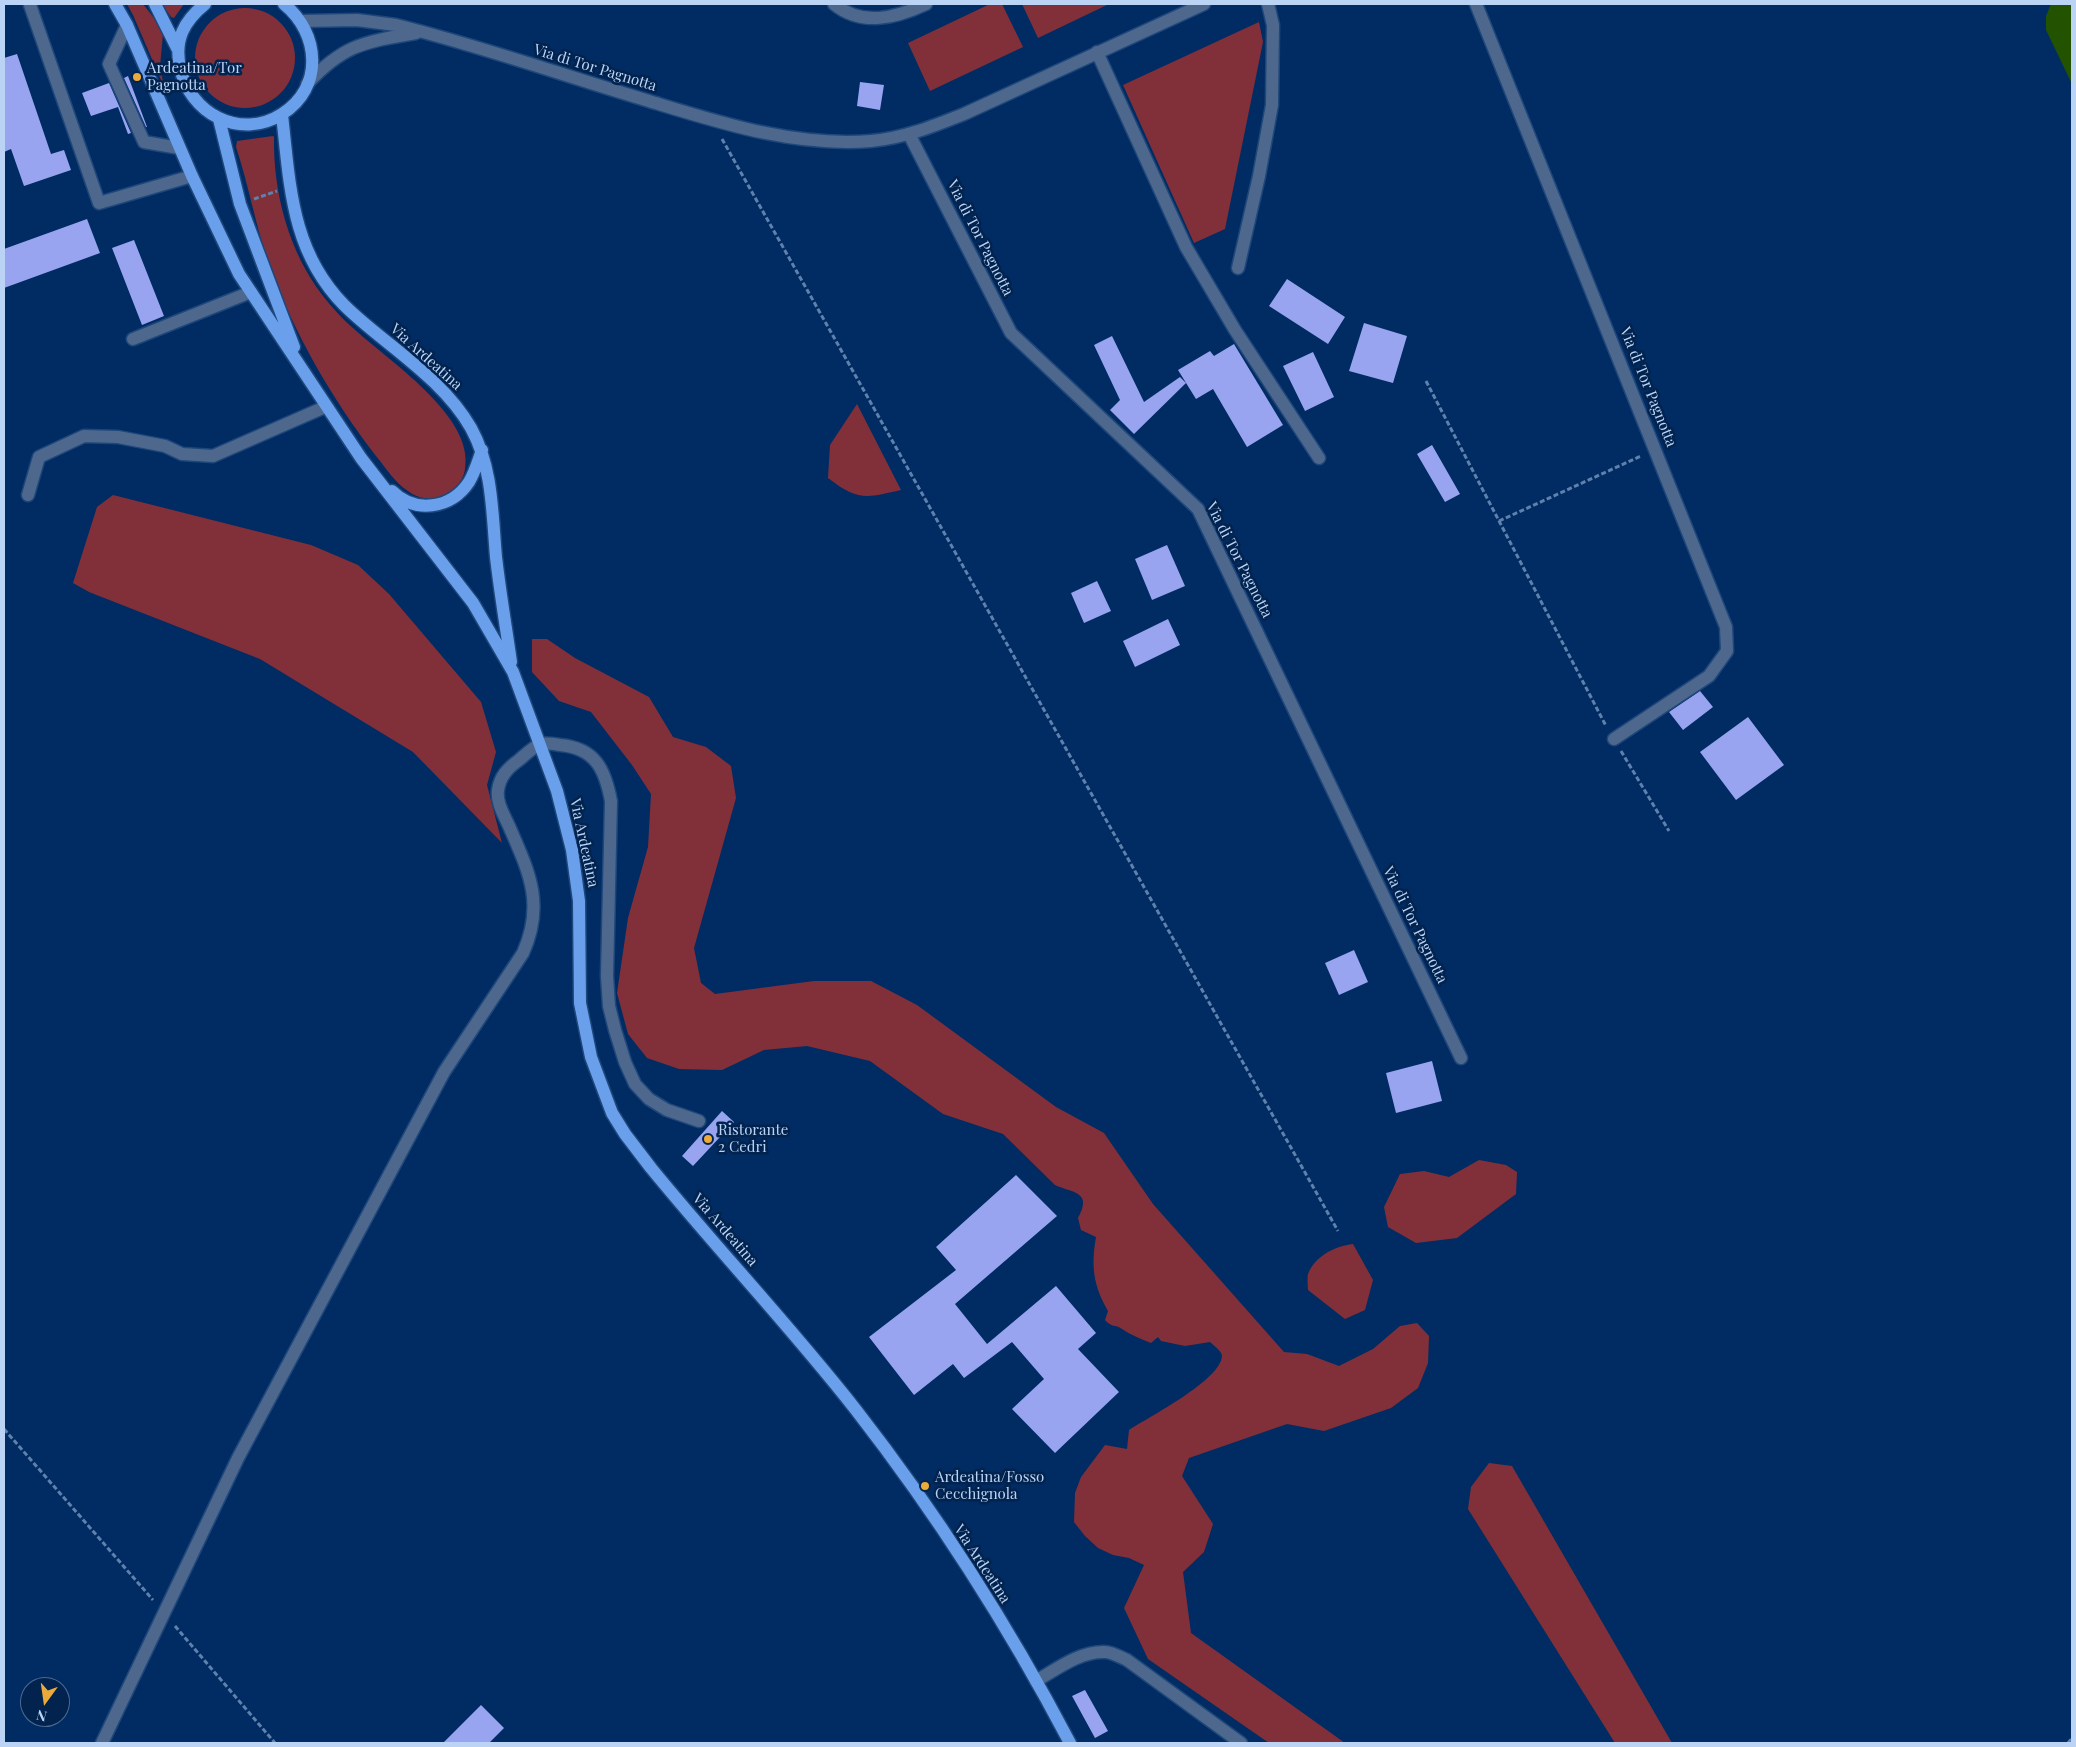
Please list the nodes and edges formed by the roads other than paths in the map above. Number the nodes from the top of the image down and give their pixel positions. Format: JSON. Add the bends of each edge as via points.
{"nodes":[{"id":1,"x":115,"y":4,"type":"edge"},
{"id":2,"x":155,"y":4,"type":"edge"},
{"id":3,"x":204,"y":4,"type":"edge"},
{"id":4,"x":284,"y":4,"type":"edge"},
{"id":5,"x":826,"y":4,"type":"edge"},
{"id":6,"x":926,"y":4,"type":"edge"},
{"id":7,"x":1204,"y":4,"type":"edge"},
{"id":8,"x":1268,"y":4,"type":"edge"},
{"id":9,"x":1476,"y":4,"type":"edge"},
{"id":10,"x":30,"y":5,"type":"edge"},
{"id":11,"x":838,"y":7,"type":"edge"},
{"id":12,"x":301,"y":21,"type":"junction"},
{"id":13,"x":127,"y":25,"type":"junction"},
{"id":14,"x":421,"y":32,"type":"junction"},
{"id":15,"x":177,"y":48,"type":"junction"},
{"id":16,"x":1097,"y":52,"type":"junction"},
{"id":17,"x":308,"y":84,"type":"junction"},
{"id":18,"x":282,"y":115,"type":"junction"},
{"id":19,"x":219,"y":119,"type":"junction"},
{"id":20,"x":909,"y":134,"type":"junction"},
{"id":21,"x":179,"y":148,"type":"junction"},
{"id":22,"x":192,"y":176,"type":"junction"},
{"id":23,"x":1238,"y":268,"type":"dead end"},
{"id":24,"x":251,"y":292,"type":"junction"},
{"id":25,"x":133,"y":339,"type":"dead end"},
{"id":26,"x":304,"y":372,"type":"junction"},
{"id":27,"x":326,"y":407,"type":"junction"},
{"id":28,"x":482,"y":450,"type":"junction"},
{"id":29,"x":361,"y":458,"type":"junction"},
{"id":30,"x":1320,"y":458,"type":"dead end"},
{"id":31,"x":28,"y":495,"type":"dead end"},
{"id":32,"x":513,"y":672,"type":"junction"},
{"id":33,"x":1614,"y":739,"type":"road end"},
{"id":34,"x":540,"y":744,"type":"junction"},
{"id":35,"x":1461,"y":1058,"type":"dead end"},
{"id":36,"x":699,"y":1121,"type":"dead end"},
{"id":37,"x":1036,"y":1681,"type":"junction"},
{"id":38,"x":102,"y":1743,"type":"edge"},
{"id":39,"x":1070,"y":1743,"type":"edge"},
{"id":40,"x":1241,"y":1743,"type":"edge"}],
"edges":[{"from":1,"to":13,"type":"main road","name":"Via Ardeatina"},
{"from":2,"to":15,"type":"main road"},
{"from":3,"to":15,"type":"main road","via":[[188,21]]},
{"from":4,"to":12,"type":"main road"},
{"from":5,"to":11,"type":"street"},
{"from":6,"to":11,"type":"street","via":[[906,13],[872,19],[854,16]]},
{"from":7,"to":16,"type":"street","name":"Via di Tor Pagnotta"},
{"from":8,"to":23,"type":"street","via":[[1273,25],[1272,105]]},
{"from":9,"to":33,"type":"street","name":"Via di Tor Pagnotta","via":[[1726,627],[1727,651],[1709,676]]},
{"from":10,"to":22,"type":"street","via":[[98,203]]},
{"from":12,"to":14,"type":"street","name":"Via di Tor Pagnotta","via":[[366,21]]},
{"from":12,"to":17,"type":"main road","via":[[312,50]]},
{"from":13,"to":21,"type":"main road","name":"Via Ardeatina"},
{"from":13,"to":21,"type":"street","via":[[109,64],[144,142]]},
{"from":14,"to":17,"type":"street","via":[[372,41],[345,51]]},
{"from":14,"to":20,"type":"street","name":"Via di Tor Pagnotta","via":[[711,120],[774,135],[831,142],[871,141]]},
{"from":15,"to":19,"type":"main road","via":[[187,90],[199,105]]},
{"from":16,"to":20,"type":"street","name":"Via di Tor Pagnotta","via":[[964,114]]},
{"from":16,"to":30,"type":"street","via":[[1186,248],[1235,330]]},
{"from":17,"to":18,"type":"main road"},
{"from":18,"to":19,"type":"main road","via":[[245,125]]},
{"from":18,"to":28,"type":"main road","name":"Via Ardeatina","via":[[294,213],[304,245],[319,274],[344,305],[442,390],[466,419]]},
{"from":19,"to":26,"type":"main road","name":"Via Ardeatina","via":[[240,204]]},
{"from":20,"to":35,"type":"street","name":"Via di Tor Pagnotta","via":[[1011,333],[1198,510]]},
{"from":21,"to":22,"type":"main road","name":"Via Ardeatina"},
{"from":22,"to":24,"type":"main road","name":"Via Ardeatina","via":[[234,265]]},
{"from":24,"to":25,"type":"street"},
{"from":24,"to":26,"type":"main road","name":"Via Ardeatina"},
{"from":26,"to":27,"type":"main road","name":"Via Ardeatina"},
{"from":27,"to":29,"type":"main road","name":"Via Ardeatina"},
{"from":27,"to":31,"type":"street","via":[[213,456],[182,454],[165,446],[118,437],[84,436],[38,457]]},
{"from":28,"to":29,"type":"main road","via":[[464,489],[441,504],[427,506],[404,501]]},
{"from":28,"to":32,"type":"main road","name":"Via Ardeatina"},
{"from":29,"to":32,"type":"main road","name":"Via Ardeatina","via":[[467,595]]},
{"from":32,"to":34,"type":"main road","name":"Via Ardeatina"},
{"from":34,"to":36,"type":"street","via":[[577,748],[592,756],[608,784],[611,801],[607,976],[615,1030],[625,1062],[636,1084],[649,1099],[667,1110]]},
{"from":34,"to":37,"type":"main road","name":"Via Ardeatina","via":[[565,819],[576,867],[580,1003],[586,1038],[612,1113],[651,1168],[872,1432],[967,1568]]},
{"from":34,"to":38,"type":"street","via":[[504,773],[498,792],[499,803],[524,860],[534,895],[532,934],[523,953],[444,1072],[238,1458]]},
{"from":37,"to":39,"type":"main road","name":"Via Ardeatina"},
{"from":37,"to":40,"type":"street","via":[[1072,1660],[1106,1652],[1127,1660]]}]}
